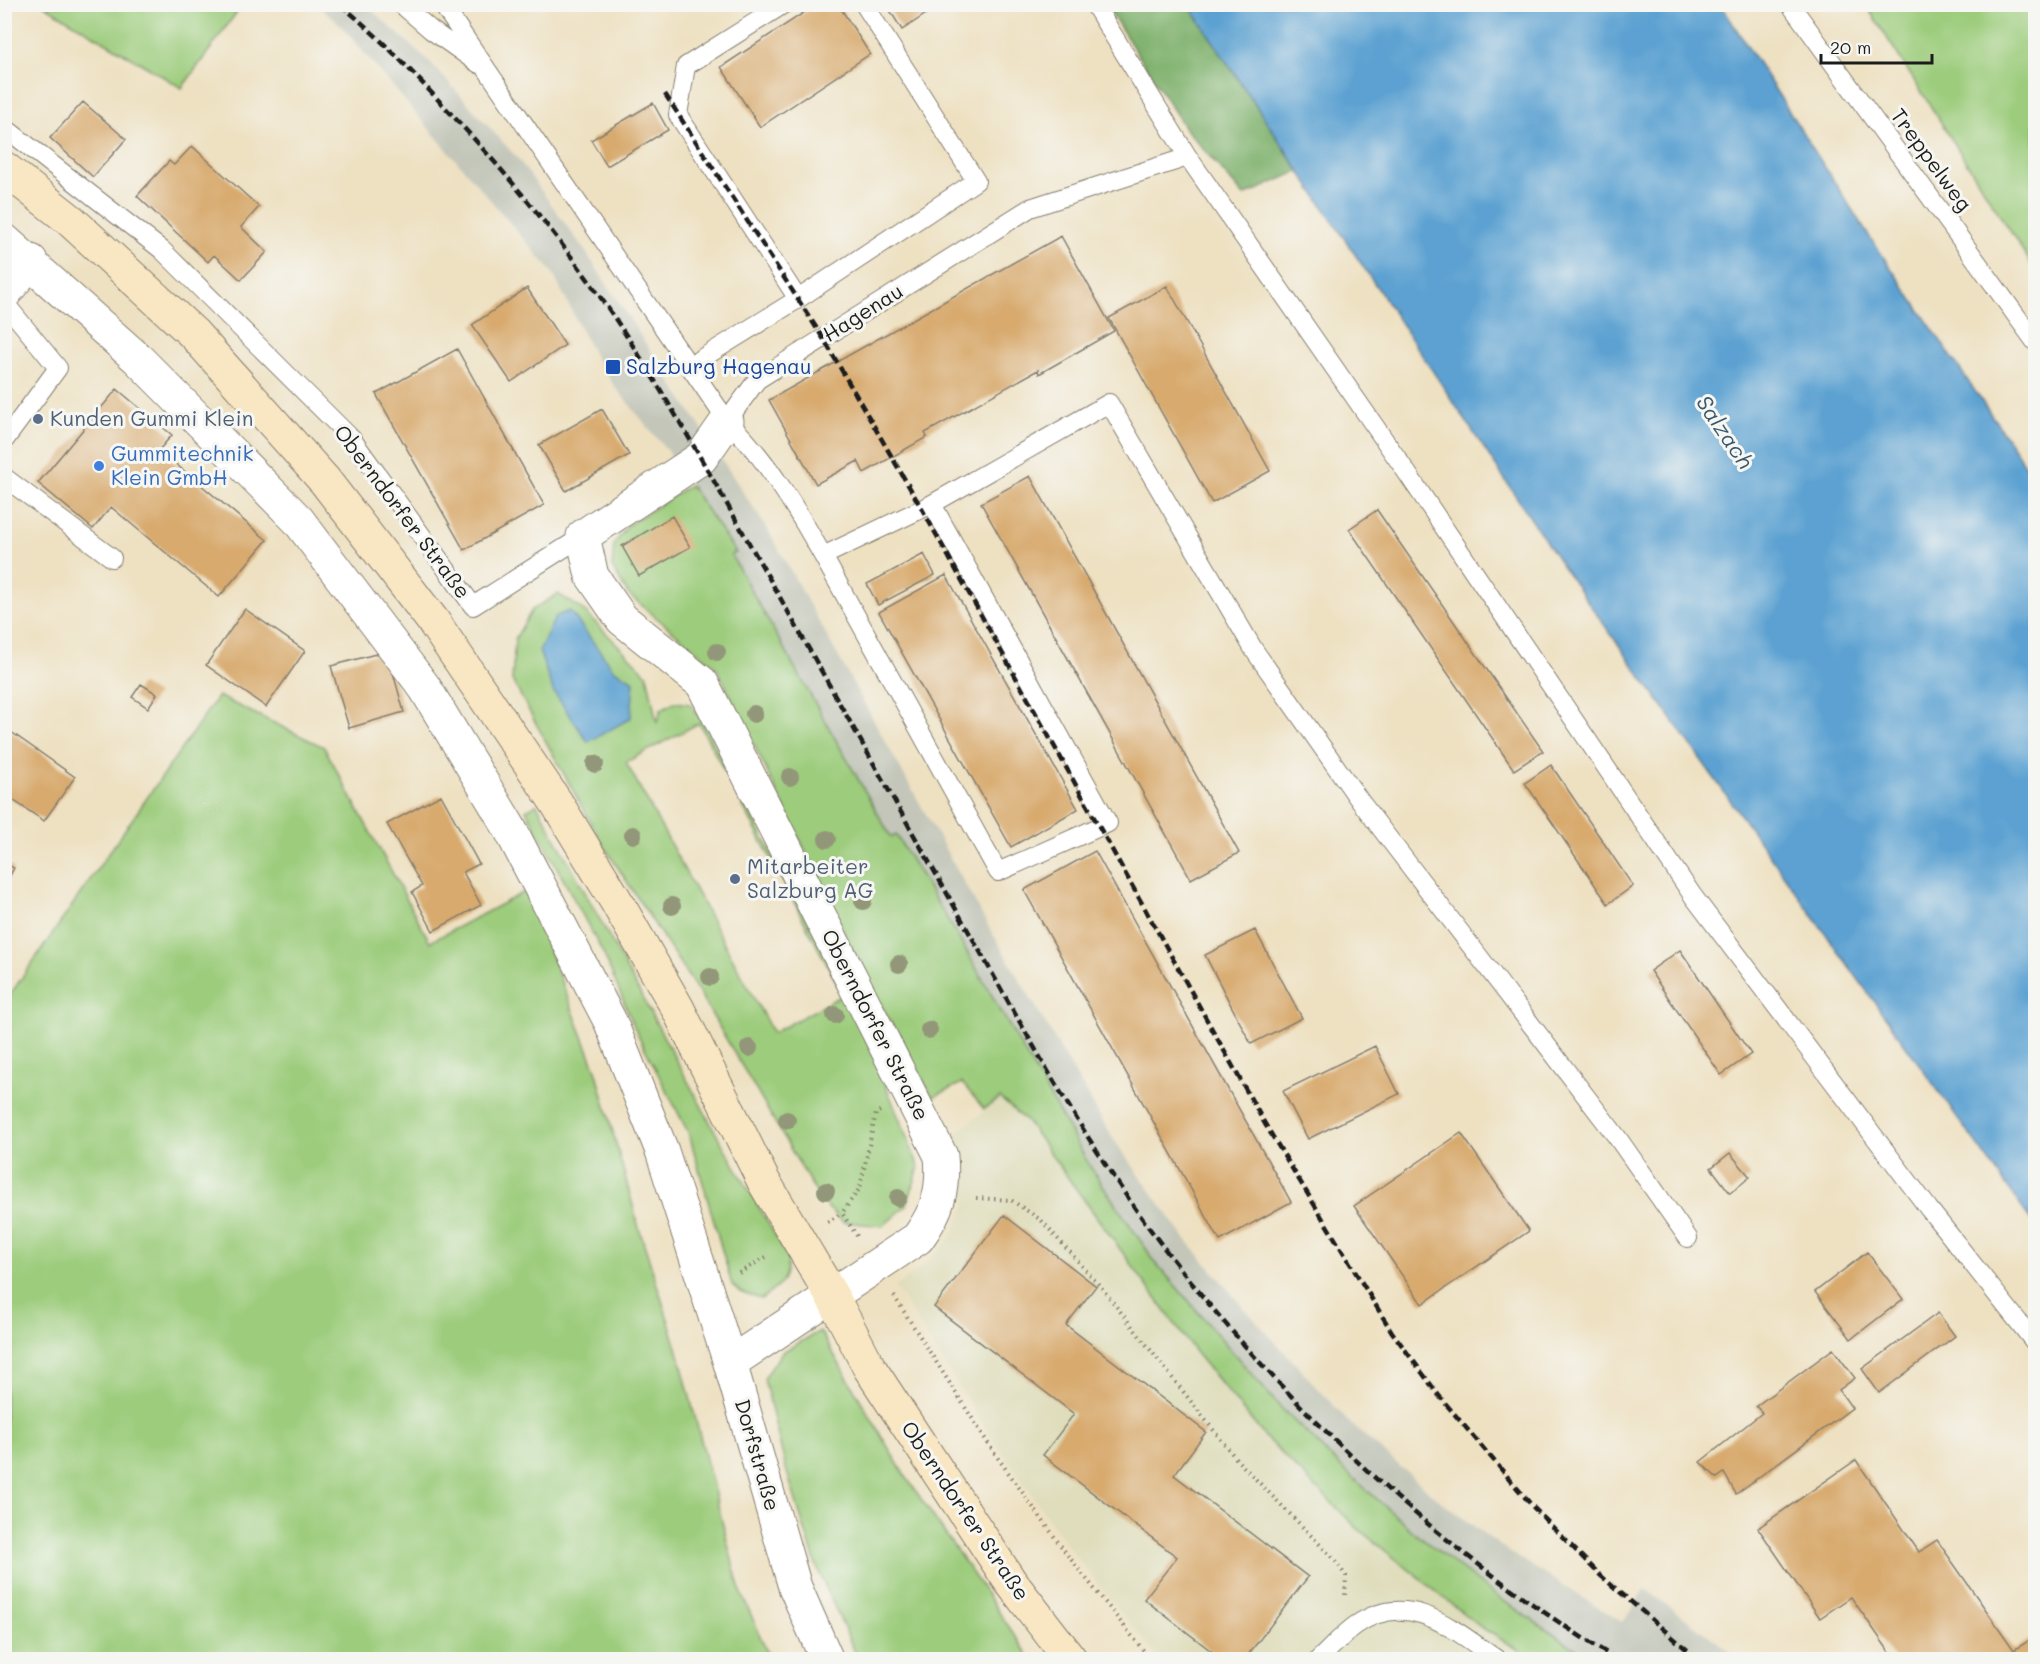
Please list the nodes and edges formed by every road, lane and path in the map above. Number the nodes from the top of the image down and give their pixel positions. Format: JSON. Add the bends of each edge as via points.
{"nodes":[{"id":1,"x":401,"y":4,"type":"edge"},
{"id":2,"x":442,"y":4,"type":"edge"},
{"id":3,"x":784,"y":4,"type":"edge"},
{"id":4,"x":864,"y":4,"type":"edge"},
{"id":5,"x":1094,"y":4,"type":"edge"},
{"id":6,"x":1790,"y":4,"type":"edge"},
{"id":7,"x":490,"y":72,"type":"junction"},
{"id":8,"x":4,"y":127,"type":"edge"},
{"id":9,"x":1188,"y":157,"type":"junction"},
{"id":10,"x":4,"y":168,"type":"edge"},
{"id":11,"x":4,"y":240,"type":"edge"},
{"id":12,"x":31,"y":261,"type":"junction"},
{"id":13,"x":4,"y":294,"type":"edge"},
{"id":14,"x":798,"y":299,"type":"junction"},
{"id":15,"x":4,"y":302,"type":"edge"},
{"id":16,"x":2036,"y":343,"type":"edge"},
{"id":17,"x":691,"y":365,"type":"junction"},
{"id":18,"x":727,"y":421,"type":"junction"},
{"id":19,"x":4,"y":441,"type":"edge"},
{"id":20,"x":4,"y":477,"type":"edge"},
{"id":21,"x":932,"y":504,"type":"junction"},
{"id":22,"x":583,"y":536,"type":"junction"},
{"id":23,"x":823,"y":556,"type":"junction"},
{"id":24,"x":112,"y":558,"type":"dead end"},
{"id":25,"x":911,"y":1098,"type":"junction"},
{"id":26,"x":939,"y":1198,"type":"junction"},
{"id":27,"x":1688,"y":1238,"type":"dead end"},
{"id":28,"x":877,"y":1267,"type":"junction"},
{"id":29,"x":831,"y":1296,"type":"junction"},
{"id":30,"x":2036,"y":1344,"type":"edge"},
{"id":31,"x":730,"y":1363,"type":"junction"},
{"id":32,"x":1340,"y":1604,"type":"dead end"},
{"id":33,"x":827,"y":1659,"type":"edge"},
{"id":34,"x":1071,"y":1659,"type":"edge"},
{"id":35,"x":1151,"y":1659,"type":"edge"},
{"id":36,"x":1318,"y":1659,"type":"edge"},
{"id":37,"x":1498,"y":1659,"type":"edge"}],
"edges":[{"from":1,"to":7,"type":"lane"},
{"from":2,"to":7,"type":"lane"},
{"from":3,"to":14,"type":"lane","via":[[686,66],[678,115]]},
{"from":4,"to":14,"type":"lane","via":[[976,181]]},
{"from":5,"to":9,"type":"lane"},
{"from":6,"to":16,"type":"lane","name":"Treppelweg"},
{"from":7,"to":17,"type":"lane"},
{"from":8,"to":22,"type":"lane","name":"Oberndorfer Straße","via":[[162,250],[351,438],[473,606]]},
{"from":9,"to":18,"type":"lane","name":"Hagenau","via":[[1030,208],[757,380]]},
{"from":9,"to":30,"type":"lane","via":[[1693,896]]},
{"from":10,"to":29,"type":"main road","name":"Oberndorfer Straße","via":[[70,220],[194,334],[325,480],[433,621],[556,802],[678,1009],[764,1182]]},
{"from":11,"to":12,"type":"street"},
{"from":12,"to":13,"type":"street"},
{"from":12,"to":31,"type":"street","via":[[138,359],[298,520],[425,688],[509,827],[618,1038],[662,1151]]},
{"from":14,"to":17,"type":"lane"},
{"from":15,"to":19,"type":"lane","via":[[58,369]]},
{"from":17,"to":18,"type":"lane"},
{"from":18,"to":22,"type":"street","name":"Hagenau","via":[[701,458]]},
{"from":18,"to":23,"type":"lane","via":[[745,438]]},
{"from":20,"to":24,"type":"lane"},
{"from":21,"to":23,"type":"lane"},
{"from":21,"to":23,"type":"lane","via":[[1108,823],[998,872]]},
{"from":21,"to":27,"type":"lane","via":[[1109,403],[1254,650],[1360,801],[1617,1137]]},
{"from":22,"to":25,"type":"street","name":"Oberndorfer Straße","via":[[592,576],[622,619],[702,683]]},
{"from":25,"to":26,"type":"street","name":"Oberndorfer Straße","via":[[941,1156],[943,1180]]},
{"from":25,"to":28,"type":"path","via":[[876,1113],[860,1188],[842,1213]]},
{"from":26,"to":28,"type":"street","name":"Oberndorfer Straße","via":[[935,1215],[918,1238]]},
{"from":26,"to":32,"type":"path","via":[[1011,1200],[1041,1220],[1101,1287],[1237,1460],[1334,1559],[1346,1576],[1347,1595]]},
{"from":28,"to":29,"type":"street","name":"Oberndorfer Straße"},
{"from":28,"to":35,"type":"path","via":[[995,1454],[1069,1557]]},
{"from":29,"to":31,"type":"street"},
{"from":29,"to":34,"type":"main road","name":"Oberndorfer Straße","via":[[868,1367],[940,1478],[1010,1581]]},
{"from":31,"to":33,"type":"street","name":"Dorfstraße","via":[[795,1587]]},
{"from":36,"to":37,"type":"lane","via":[[1357,1624],[1382,1614],[1410,1610],[1435,1617]]}]}
